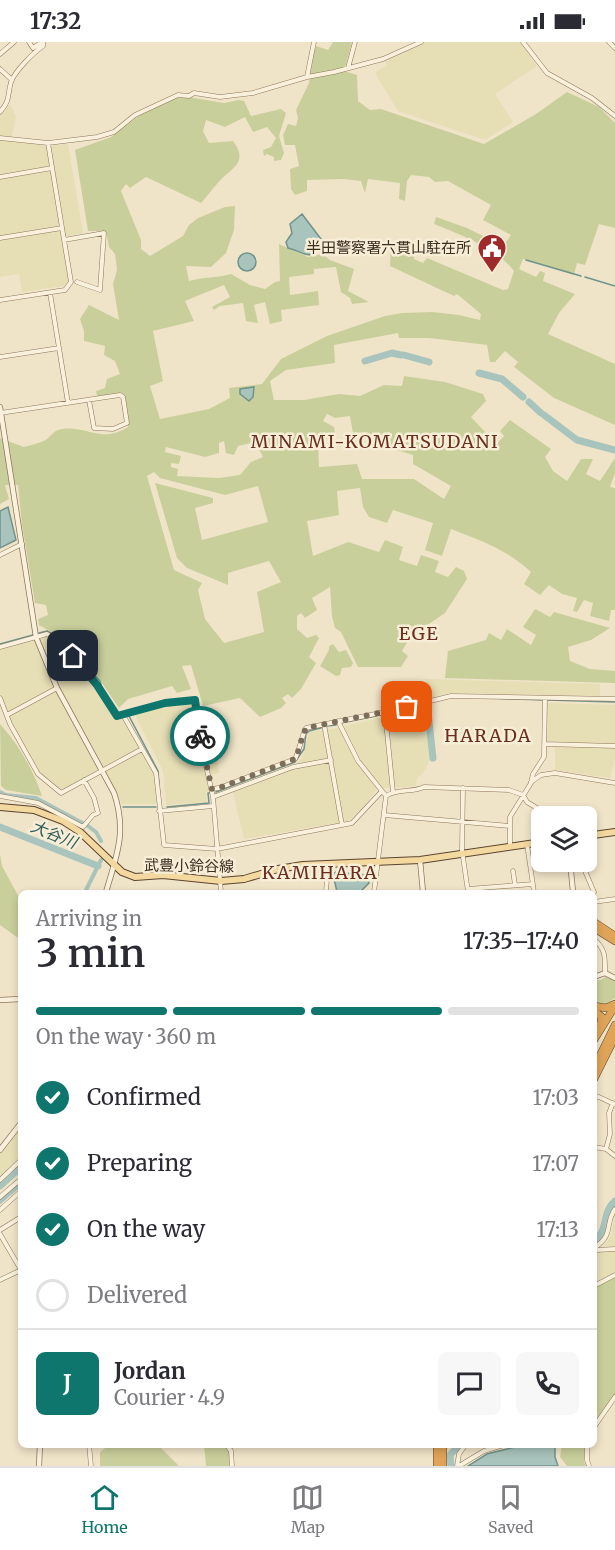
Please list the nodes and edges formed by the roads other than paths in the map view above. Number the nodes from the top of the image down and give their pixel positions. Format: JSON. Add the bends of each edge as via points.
{"nodes":[{"id":1,"x":14,"y":42,"type":"edge"},
{"id":2,"x":29,"y":42,"type":"edge"},
{"id":3,"x":43,"y":42,"type":"edge"},
{"id":4,"x":314,"y":42,"type":"edge"},
{"id":5,"x":355,"y":42,"type":"edge"},
{"id":6,"x":421,"y":42,"type":"edge"},
{"id":7,"x":523,"y":42,"type":"edge"},
{"id":8,"x":609,"y":42,"type":"edge"},
{"id":9,"x":615,"y":48,"type":"edge"},
{"id":10,"x":0,"y":54,"type":"edge"},
{"id":11,"x":348,"y":68,"type":"junction"},
{"id":12,"x":0,"y":69,"type":"edge"},
{"id":13,"x":307,"y":77,"type":"junction"},
{"id":14,"x":12,"y":80,"type":"junction"},
{"id":15,"x":0,"y":112,"type":"edge"},
{"id":16,"x":615,"y":116,"type":"edge"},
{"id":17,"x":0,"y":138,"type":"edge"},
{"id":18,"x":48,"y":143,"type":"junction"},
{"id":19,"x":52,"y":168,"type":"junction"},
{"id":20,"x":0,"y":177,"type":"edge"},
{"id":21,"x":62,"y":228,"type":"junction"},
{"id":22,"x":0,"y":238,"type":"edge"},
{"id":23,"x":64,"y":240,"type":"junction"},
{"id":24,"x":77,"y":282,"type":"dead end"},
{"id":25,"x":50,"y":292,"type":"junction"},
{"id":26,"x":0,"y":295,"type":"edge"},
{"id":27,"x":0,"y":300,"type":"edge"},
{"id":28,"x":59,"y":348,"type":"junction"},
{"id":29,"x":0,"y":357,"type":"edge"},
{"id":30,"x":89,"y":400,"type":"junction"},
{"id":31,"x":68,"y":403,"type":"junction"},
{"id":32,"x":0,"y":411,"type":"edge"},
{"id":33,"x":22,"y":544,"type":"junction"},
{"id":34,"x":0,"y":555,"type":"edge"},
{"id":35,"x":36,"y":637,"type":"junction"},
{"id":36,"x":0,"y":647,"type":"edge"},
{"id":37,"x":57,"y":688,"type":"junction"},
{"id":38,"x":0,"y":698,"type":"edge"},
{"id":39,"x":545,"y":698,"type":"junction"},
{"id":40,"x":615,"y":699,"type":"edge"},
{"id":41,"x":386,"y":712,"type":"junction"},
{"id":42,"x":123,"y":714,"type":"junction"},
{"id":43,"x":7,"y":716,"type":"junction"},
{"id":44,"x":338,"y":721,"type":"junction"},
{"id":45,"x":324,"y":724,"type":"junction"},
{"id":46,"x":544,"y":744,"type":"junction"},
{"id":47,"x":615,"y":746,"type":"edge"},
{"id":48,"x":142,"y":749,"type":"junction"},
{"id":49,"x":331,"y":760,"type":"junction"},
{"id":50,"x":101,"y":771,"type":"junction"},
{"id":51,"x":84,"y":780,"type":"junction"},
{"id":52,"x":531,"y":783,"type":"junction"},
{"id":53,"x":615,"y":783,"type":"edge"},
{"id":54,"x":463,"y":788,"type":"junction"},
{"id":55,"x":212,"y":789,"type":"junction"},
{"id":56,"x":382,"y":790,"type":"junction"},
{"id":57,"x":393,"y":792,"type":"junction"},
{"id":58,"x":523,"y":795,"type":"junction"},
{"id":59,"x":0,"y":796,"type":"edge"},
{"id":60,"x":386,"y":796,"type":"junction"},
{"id":61,"x":213,"y":797,"type":"junction"},
{"id":62,"x":213,"y":806,"type":"junction"},
{"id":63,"x":534,"y":806,"type":"edge"},
{"id":64,"x":0,"y":807,"type":"edge"},
{"id":65,"x":159,"y":811,"type":"junction"},
{"id":66,"x":384,"y":815,"type":"junction"},
{"id":67,"x":461,"y":823,"type":"junction"},
{"id":68,"x":342,"y":825,"type":"junction"},
{"id":69,"x":510,"y":826,"type":"junction"},
{"id":70,"x":615,"y":832,"type":"edge"},
{"id":71,"x":597,"y":834,"type":"edge"},
{"id":72,"x":531,"y":843,"type":"edge"},
{"id":73,"x":527,"y":844,"type":"junction"},
{"id":74,"x":510,"y":847,"type":"junction"},
{"id":75,"x":217,"y":849,"type":"junction"},
{"id":76,"x":464,"y":854,"type":"junction"},
{"id":77,"x":420,"y":861,"type":"junction"},
{"id":78,"x":378,"y":862,"type":"junction"},
{"id":79,"x":328,"y":864,"type":"junction"},
{"id":80,"x":115,"y":865,"type":"junction"},
{"id":81,"x":513,"y":871,"type":"dead end"},
{"id":82,"x":571,"y":872,"type":"edge"},
{"id":83,"x":585,"y":872,"type":"edge"},
{"id":84,"x":221,"y":881,"type":"junction"},
{"id":85,"x":533,"y":884,"type":"junction"},
{"id":86,"x":515,"y":885,"type":"junction"},
{"id":87,"x":107,"y":890,"type":"edge"},
{"id":88,"x":221,"y":890,"type":"edge"},
{"id":89,"x":326,"y":890,"type":"edge"},
{"id":90,"x":374,"y":890,"type":"edge"},
{"id":91,"x":423,"y":890,"type":"edge"},
{"id":92,"x":468,"y":890,"type":"edge"},
{"id":93,"x":476,"y":890,"type":"edge"},
{"id":94,"x":534,"y":890,"type":"edge"},
{"id":95,"x":573,"y":890,"type":"edge"},
{"id":96,"x":593,"y":890,"type":"edge"},
{"id":97,"x":615,"y":899,"type":"edge"},
{"id":98,"x":597,"y":902,"type":"edge"},
{"id":99,"x":597,"y":924,"type":"edge"},
{"id":100,"x":597,"y":930,"type":"edge"},
{"id":101,"x":615,"y":936,"type":"edge"},
{"id":102,"x":615,"y":941,"type":"edge"},
{"id":103,"x":597,"y":942,"type":"edge"},
{"id":104,"x":605,"y":973,"type":"junction"},
{"id":105,"x":597,"y":976,"type":"edge"},
{"id":106,"x":615,"y":978,"type":"edge"},
{"id":107,"x":18,"y":999,"type":"edge"},
{"id":108,"x":0,"y":1000,"type":"edge"},
{"id":109,"x":615,"y":1005,"type":"edge"},
{"id":110,"x":597,"y":1006,"type":"edge"},
{"id":111,"x":597,"y":1013,"type":"edge"},
{"id":112,"x":615,"y":1024,"type":"edge"},
{"id":113,"x":600,"y":1029,"type":"junction"},
{"id":114,"x":597,"y":1034,"type":"edge"},
{"id":115,"x":615,"y":1037,"type":"edge"},
{"id":116,"x":597,"y":1055,"type":"edge"},
{"id":117,"x":597,"y":1062,"type":"edge"},
{"id":118,"x":597,"y":1073,"type":"edge"},
{"id":119,"x":597,"y":1097,"type":"edge"},
{"id":120,"x":614,"y":1103,"type":"edge"},
{"id":121,"x":18,"y":1127,"type":"edge"},
{"id":122,"x":597,"y":1148,"type":"edge"},
{"id":123,"x":1,"y":1149,"type":"edge"},
{"id":124,"x":606,"y":1149,"type":"junction"},
{"id":125,"x":615,"y":1156,"type":"edge"},
{"id":126,"x":18,"y":1163,"type":"edge"},
{"id":127,"x":0,"y":1180,"type":"edge"},
{"id":128,"x":18,"y":1182,"type":"edge"},
{"id":129,"x":18,"y":1194,"type":"edge"},
{"id":130,"x":0,"y":1197,"type":"edge"},
{"id":131,"x":615,"y":1209,"type":"edge"},
{"id":132,"x":0,"y":1210,"type":"edge"},
{"id":133,"x":18,"y":1219,"type":"edge"},
{"id":134,"x":0,"y":1232,"type":"edge"},
{"id":135,"x":597,"y":1246,"type":"edge"},
{"id":136,"x":597,"y":1250,"type":"edge"},
{"id":137,"x":615,"y":1250,"type":"edge"},
{"id":138,"x":18,"y":1265,"type":"edge"},
{"id":139,"x":18,"y":1271,"type":"edge"},
{"id":140,"x":615,"y":1275,"type":"edge"},
{"id":141,"x":0,"y":1280,"type":"edge"},
{"id":142,"x":597,"y":1284,"type":"edge"},
{"id":143,"x":615,"y":1397,"type":"edge"},
{"id":144,"x":597,"y":1423,"type":"edge"},
{"id":145,"x":40,"y":1448,"type":"edge"},
{"id":146,"x":89,"y":1448,"type":"edge"},
{"id":147,"x":229,"y":1448,"type":"edge"},
{"id":148,"x":437,"y":1448,"type":"edge"},
{"id":149,"x":443,"y":1448,"type":"edge"},
{"id":150,"x":463,"y":1448,"type":"edge"},
{"id":151,"x":492,"y":1448,"type":"edge"},
{"id":152,"x":587,"y":1448,"type":"edge"},
{"id":153,"x":39,"y":1466,"type":"edge"},
{"id":154,"x":91,"y":1466,"type":"edge"},
{"id":155,"x":232,"y":1466,"type":"edge"},
{"id":156,"x":437,"y":1466,"type":"edge"},
{"id":157,"x":443,"y":1466,"type":"edge"},
{"id":158,"x":458,"y":1466,"type":"edge"},
{"id":159,"x":589,"y":1466,"type":"edge"}],
"edges":[{"from":1,"to":10,"type":"street"},
{"from":2,"to":3,"type":"street","via":[[33,48]]},
{"from":3,"to":14,"type":"street"},
{"from":4,"to":13,"type":"street"},
{"from":5,"to":11,"type":"street"},
{"from":6,"to":11,"type":"street","via":[[383,59]]},
{"from":7,"to":16,"type":"street","via":[[547,74],[592,98]]},
{"from":8,"to":9,"type":"street"},
{"from":11,"to":13,"type":"street"},
{"from":12,"to":14,"type":"street"},
{"from":13,"to":18,"type":"street","via":[[238,96],[178,95],[135,115],[114,132]]},
{"from":14,"to":15,"type":"street","via":[[8,102]]},
{"from":17,"to":18,"type":"street"},
{"from":18,"to":19,"type":"street"},
{"from":19,"to":20,"type":"street"},
{"from":19,"to":21,"type":"street"},
{"from":21,"to":22,"type":"street"},
{"from":21,"to":23,"type":"street"},
{"from":23,"to":24,"type":"street","via":[[104,233],[100,290]]},
{"from":23,"to":25,"type":"street","via":[[71,282],[65,290]]},
{"from":25,"to":27,"type":"street"},
{"from":25,"to":28,"type":"street"},
{"from":26,"to":27,"type":"street"},
{"from":28,"to":29,"type":"street"},
{"from":28,"to":31,"type":"street"},
{"from":30,"to":30,"type":"street","via":[[94,428],[113,429],[127,423],[120,395]]},
{"from":30,"to":31,"type":"street"},
{"from":31,"to":32,"type":"street"},
{"from":32,"to":33,"type":"street"},
{"from":33,"to":34,"type":"street"},
{"from":33,"to":35,"type":"street"},
{"from":35,"to":36,"type":"street"},
{"from":35,"to":37,"type":"street"},
{"from":35,"to":42,"type":"street","via":[[47,634],[63,644],[117,716]]},
{"from":37,"to":43,"type":"street"},
{"from":37,"to":50,"type":"street"},
{"from":38,"to":43,"type":"street"},
{"from":39,"to":40,"type":"street"},
{"from":39,"to":41,"type":"street","via":[[451,696]]},
{"from":39,"to":46,"type":"street"},
{"from":41,"to":44,"type":"street"},
{"from":41,"to":57,"type":"street"},
{"from":42,"to":48,"type":"street"},
{"from":42,"to":55,"type":"street","via":[[195,700]]},
{"from":43,"to":51,"type":"street","via":[[38,774],[61,793]]},
{"from":44,"to":45,"type":"street"},
{"from":44,"to":56,"type":"street","via":[[358,760]]},
{"from":45,"to":49,"type":"street"},
{"from":45,"to":55,"type":"street","via":[[306,728],[295,759]]},
{"from":46,"to":47,"type":"street"},
{"from":46,"to":52,"type":"street","via":[[544,757]]},
{"from":48,"to":50,"type":"street"},
{"from":48,"to":65,"type":"street","via":[[156,773]]},
{"from":49,"to":61,"type":"street","via":[[293,767]]},
{"from":49,"to":68,"type":"street"},
{"from":50,"to":51,"type":"street"},
{"from":50,"to":80,"type":"street","via":[[120,810]]},
{"from":51,"to":59,"type":"street","via":[[98,813],[83,827],[38,803]]},
{"from":52,"to":53,"type":"street","via":[[541,775],[555,773]]},
{"from":52,"to":58,"type":"street"},
{"from":54,"to":57,"type":"street","via":[[424,787]]},
{"from":54,"to":58,"type":"street","via":[[509,790]]},
{"from":54,"to":67,"type":"street"},
{"from":55,"to":61,"type":"street"},
{"from":56,"to":60,"type":"street"},
{"from":56,"to":68,"type":"street","via":[[352,822]]},
{"from":57,"to":60,"type":"street"},
{"from":58,"to":63,"type":"street"},
{"from":58,"to":69,"type":"street","via":[[510,817]]},
{"from":60,"to":66,"type":"street"},
{"from":61,"to":62,"type":"street"},
{"from":62,"to":65,"type":"street"},
{"from":62,"to":75,"type":"street"},
{"from":64,"to":80,"type":"main road","name":"武豊小鈴谷線","via":[[34,810],[63,821]]},
{"from":65,"to":75,"type":"street","via":[[164,845]]},
{"from":66,"to":67,"type":"street"},
{"from":66,"to":78,"type":"street"},
{"from":67,"to":69,"type":"street"},
{"from":67,"to":76,"type":"street"},
{"from":68,"to":75,"type":"street"},
{"from":69,"to":74,"type":"street"},
{"from":70,"to":71,"type":"main road"},
{"from":72,"to":73,"type":"main road","name":"武豊小鈴谷線"},
{"from":73,"to":74,"type":"main road","name":"武豊小鈴谷線"},
{"from":73,"to":85,"type":"street"},
{"from":74,"to":76,"type":"main road","name":"武豊小鈴谷線"},
{"from":75,"to":84,"type":"street"},
{"from":76,"to":77,"type":"main road","name":"武豊小鈴谷線"},
{"from":76,"to":92,"type":"street"},
{"from":77,"to":78,"type":"main road","name":"武豊小鈴谷線"},
{"from":77,"to":91,"type":"street"},
{"from":78,"to":79,"type":"main road","name":"武豊小鈴谷線"},
{"from":78,"to":90,"type":"street"},
{"from":79,"to":84,"type":"main road","name":"武豊小鈴谷線"},
{"from":79,"to":89,"type":"street"},
{"from":80,"to":84,"type":"main road","name":"武豊小鈴谷線","via":[[135,878],[163,875]]},
{"from":80,"to":87,"type":"street"},
{"from":81,"to":86,"type":"street"},
{"from":82,"to":95,"type":"street"},
{"from":83,"to":96,"type":"street"},
{"from":84,"to":88,"type":"street"},
{"from":85,"to":86,"type":"street"},
{"from":85,"to":94,"type":"street"},
{"from":86,"to":93,"type":"street"},
{"from":97,"to":98,"type":"street"},
{"from":99,"to":101,"type":"highway"},
{"from":100,"to":102,"type":"highway"},
{"from":103,"to":104,"type":"street","via":[[605,955]]},
{"from":104,"to":105,"type":"street"},
{"from":104,"to":106,"type":"street"},
{"from":107,"to":108,"type":"street"},
{"from":109,"to":110,"type":"highway"},
{"from":109,"to":113,"type":"highway"},
{"from":111,"to":113,"type":"highway","via":[[602,1017]]},
{"from":112,"to":116,"type":"highway"},
{"from":112,"to":117,"type":"highway"},
{"from":113,"to":114,"type":"highway"},
{"from":115,"to":118,"type":"highway"},
{"from":119,"to":120,"type":"street"},
{"from":120,"to":124,"type":"street","via":[[609,1113]]},
{"from":121,"to":123,"type":"street"},
{"from":122,"to":124,"type":"street"},
{"from":124,"to":125,"type":"street"},
{"from":126,"to":127,"type":"street"},
{"from":128,"to":130,"type":"street"},
{"from":129,"to":132,"type":"street"},
{"from":131,"to":135,"type":"street","via":[[608,1235]]},
{"from":133,"to":134,"type":"street"},
{"from":134,"to":138,"type":"street"},
{"from":136,"to":137,"type":"street"},
{"from":139,"to":141,"type":"street"},
{"from":140,"to":142,"type":"street"},
{"from":143,"to":144,"type":"street"},
{"from":145,"to":153,"type":"street"},
{"from":146,"to":154,"type":"street"},
{"from":147,"to":155,"type":"street"},
{"from":148,"to":156,"type":"highway"},
{"from":149,"to":157,"type":"highway"},
{"from":150,"to":158,"type":"street"},
{"from":151,"to":158,"type":"street"},
{"from":152,"to":159,"type":"street"}]}
